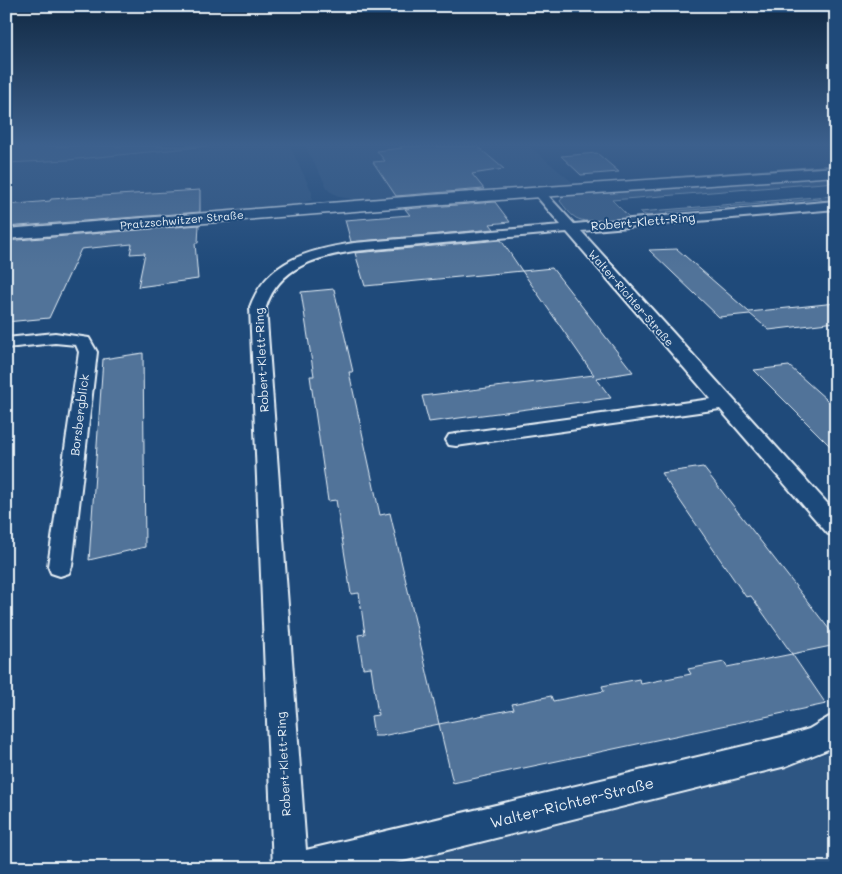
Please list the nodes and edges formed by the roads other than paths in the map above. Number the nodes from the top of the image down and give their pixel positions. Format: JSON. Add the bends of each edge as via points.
{"nodes":[{"id":1,"x":613,"y":187,"type":"edge"},
{"id":2,"x":539,"y":192,"type":"junction"},
{"id":3,"x":836,"y":204,"type":"edge"},
{"id":4,"x":570,"y":228,"type":"junction"},
{"id":5,"x":6,"y":234,"type":"edge"},
{"id":6,"x":6,"y":343,"type":"edge"},
{"id":7,"x":724,"y":403,"type":"junction"},
{"id":8,"x":456,"y":440,"type":"dead end"},
{"id":9,"x":836,"y":528,"type":"edge"},
{"id":10,"x":60,"y":566,"type":"dead end"},
{"id":11,"x":836,"y":727,"type":"edge"},
{"id":12,"x":290,"y":868,"type":"edge"},
{"id":13,"x":304,"y":868,"type":"edge"}],
"edges":[{"from":1,"to":2,"type":"street","name":"Pratzschwitzer Straße"},
{"from":2,"to":4,"type":"street","name":"Walter-Richter-Straße"},
{"from":2,"to":5,"type":"street","name":"Pratzschwitzer Straße"},
{"from":3,"to":4,"type":"street","name":"Robert-Klett-Ring"},
{"from":4,"to":7,"type":"street","name":"Walter-Richter-Straße"},
{"from":4,"to":12,"type":"street","name":"Robert-Klett-Ring","via":[[337,249],[290,266],[274,277],[260,294],[258,306]]},
{"from":6,"to":10,"type":"street","name":"Borsbergblick","via":[[73,338],[83,342],[88,352]]},
{"from":7,"to":8,"type":"street"},
{"from":7,"to":9,"type":"street","name":"Walter-Richter-Straße"},
{"from":11,"to":13,"type":"street","name":"Walter-Richter-Straße","via":[[810,743],[786,751]]}]}
